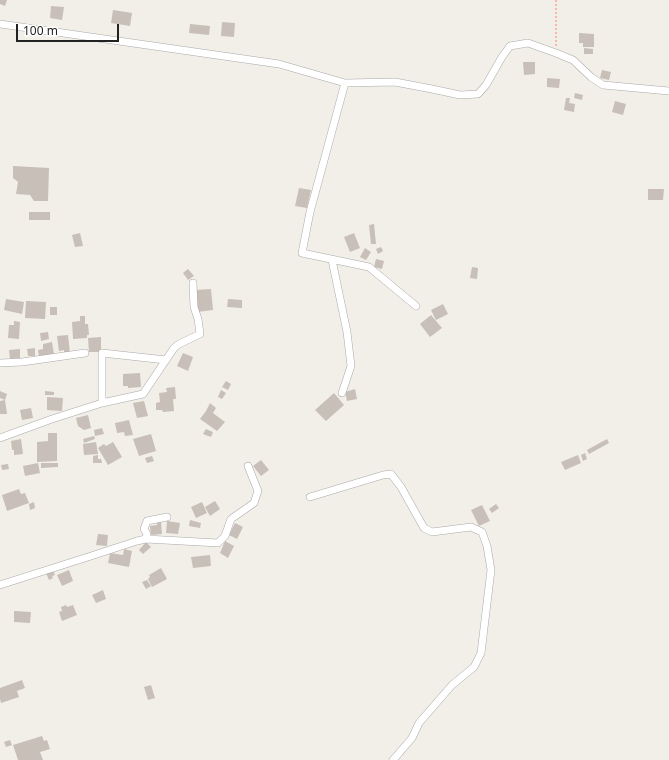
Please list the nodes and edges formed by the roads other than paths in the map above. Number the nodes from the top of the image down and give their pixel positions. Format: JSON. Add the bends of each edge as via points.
{"nodes":[{"id":1,"x":0,"y":24,"type":"edge"},
{"id":2,"x":345,"y":83,"type":"junction"},
{"id":3,"x":669,"y":91,"type":"edge"},
{"id":4,"x":332,"y":260,"type":"junction"},
{"id":5,"x":193,"y":283,"type":"dead end"},
{"id":6,"x":416,"y":306,"type":"dead end"},
{"id":7,"x":85,"y":353,"type":"dead end"},
{"id":8,"x":166,"y":360,"type":"junction"},
{"id":9,"x":0,"y":363,"type":"edge"},
{"id":10,"x":342,"y":393,"type":"dead end"},
{"id":11,"x":102,"y":403,"type":"junction"},
{"id":12,"x":0,"y":438,"type":"edge"},
{"id":13,"x":248,"y":466,"type":"dead end"},
{"id":14,"x":310,"y":497,"type":"dead end"},
{"id":15,"x":167,"y":518,"type":"dead end"},
{"id":16,"x":146,"y":539,"type":"junction"},
{"id":17,"x":0,"y":585,"type":"edge"},
{"id":18,"x":393,"y":760,"type":"edge"}],
"edges":[{"from":1,"to":2,"type":"street","via":[[279,64]]},
{"from":2,"to":3,"type":"street","via":[[395,82],[460,95],[478,94],[510,46],[528,43],[573,60],[603,85]]},
{"from":2,"to":4,"type":"street","via":[[310,212],[302,254]]},
{"from":4,"to":6,"type":"street","via":[[369,267]]},
{"from":4,"to":10,"type":"street","via":[[348,332],[351,366]]},
{"from":5,"to":8,"type":"street","via":[[194,307],[200,334],[179,344]]},
{"from":7,"to":9,"type":"street"},
{"from":8,"to":11,"type":"street","via":[[143,394]]},
{"from":8,"to":11,"type":"street","via":[[102,353]]},
{"from":11,"to":12,"type":"street"},
{"from":13,"to":16,"type":"street","via":[[258,491],[254,503],[231,519],[226,536],[218,543]]},
{"from":14,"to":18,"type":"street","via":[[392,474],[424,528],[432,532],[471,527],[482,532],[487,546],[491,570],[481,653],[474,667],[452,685],[419,723],[412,738]]},
{"from":15,"to":16,"type":"street","via":[[147,521],[144,529]]},
{"from":16,"to":17,"type":"street"}]}
